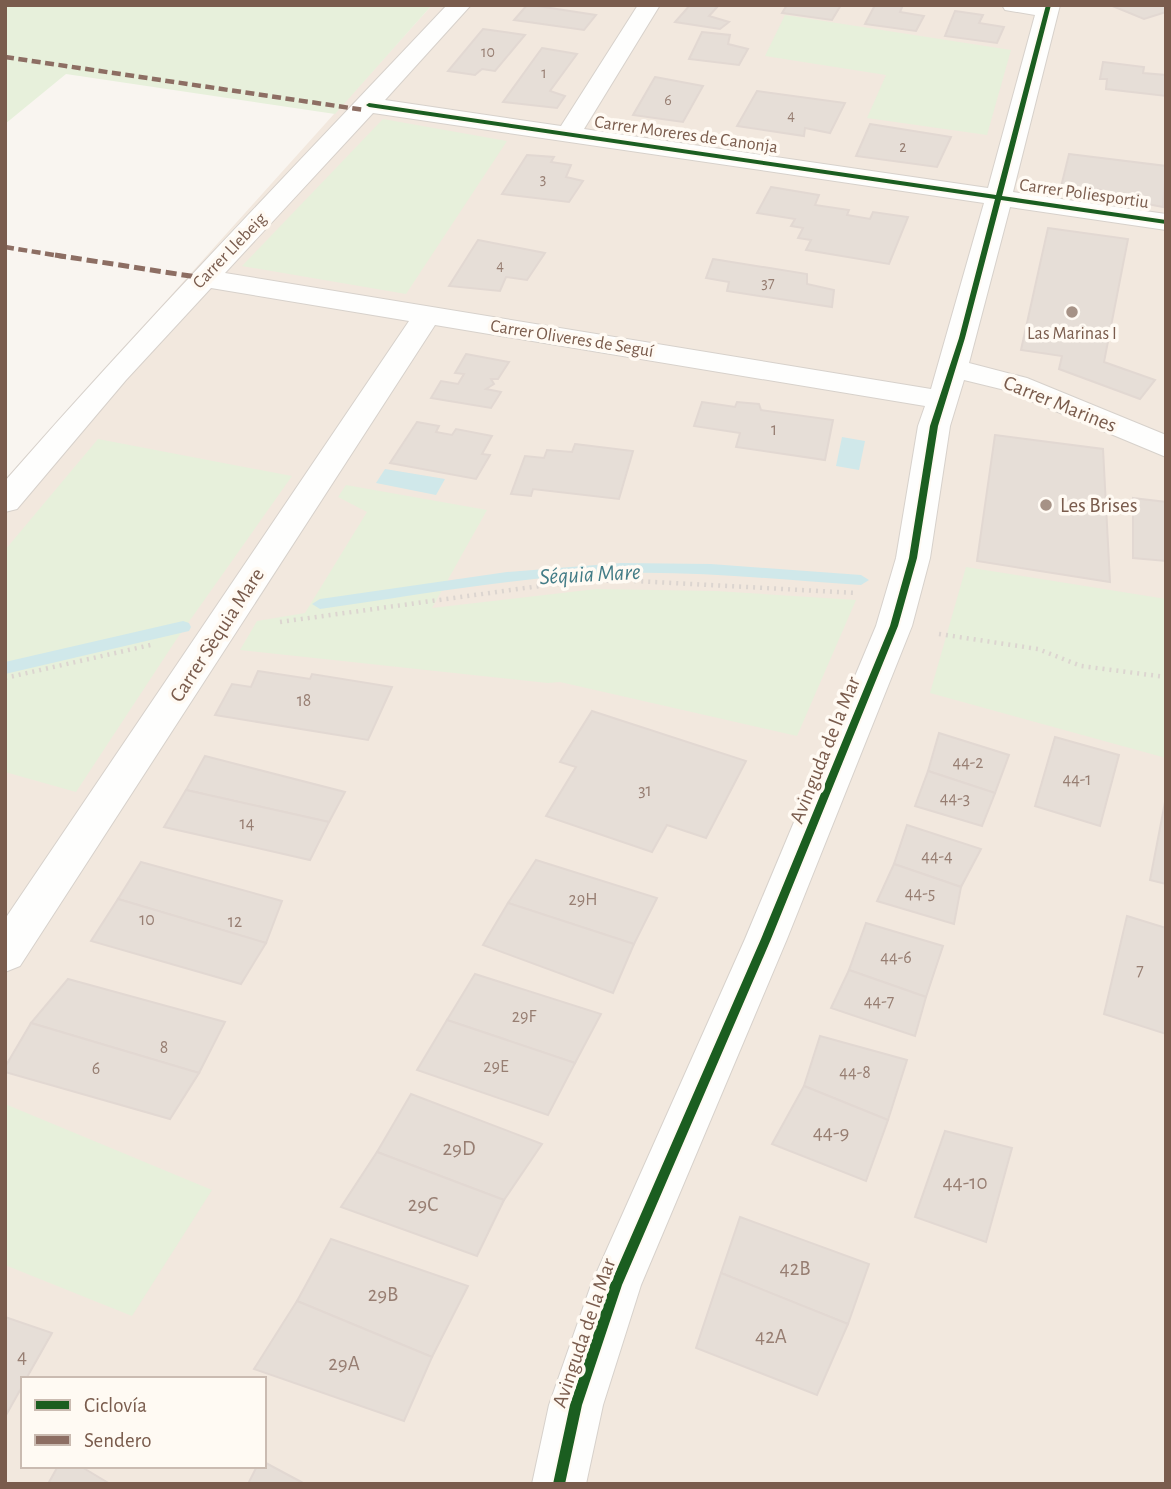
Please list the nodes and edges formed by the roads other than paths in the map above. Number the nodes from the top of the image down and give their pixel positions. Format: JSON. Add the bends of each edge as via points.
{"nodes":[{"id":1,"x":460,"y":5,"type":"edge"},
{"id":2,"x":649,"y":5,"type":"edge"},
{"id":3,"x":1037,"y":7,"type":"edge"},
{"id":4,"x":369,"y":105,"type":"junction"},
{"id":5,"x":568,"y":134,"type":"junction"},
{"id":6,"x":999,"y":197,"type":"junction"},
{"id":7,"x":1166,"y":222,"type":"edge"},
{"id":8,"x":203,"y":278,"type":"junction"},
{"id":9,"x":427,"y":315,"type":"junction"},
{"id":10,"x":947,"y":383,"type":"junction"},
{"id":11,"x":1166,"y":447,"type":"edge"},
{"id":12,"x":5,"y":502,"type":"edge"},
{"id":13,"x":5,"y":954,"type":"edge"},
{"id":14,"x":559,"y":1484,"type":"edge"}],
"edges":[{"from":1,"to":4,"type":"street","name":"Carrer Llebeig"},
{"from":2,"to":5,"type":"street"},
{"from":3,"to":6,"type":"street","name":"Avinguda de la Mar"},
{"from":4,"to":5,"type":"street","name":"Carrer Moreres de Canonja"},
{"from":4,"to":8,"type":"street","name":"Carrer Llebeig"},
{"from":5,"to":6,"type":"street","name":"Carrer Moreres de Canonja"},
{"from":6,"to":7,"type":"street","name":"Carrer Poliesportiu"},
{"from":6,"to":10,"type":"street","name":"Avinguda de la Mar"},
{"from":8,"to":9,"type":"street","name":"Carrer Oliveres de Seguí"},
{"from":8,"to":12,"type":"street","name":"Carrer Llebeig"},
{"from":9,"to":10,"type":"street","name":"Carrer Oliveres de Seguí","via":[[913,396]]},
{"from":9,"to":13,"type":"street","name":"Carrer Sèquia Mare"},
{"from":10,"to":11,"type":"street","name":"Carrer Marines","via":[[1016,384]]},
{"from":10,"to":14,"type":"street","name":"Avinguda de la Mar","via":[[934,426],[912,558],[894,626],[766,939],[616,1285],[576,1405]]}]}
